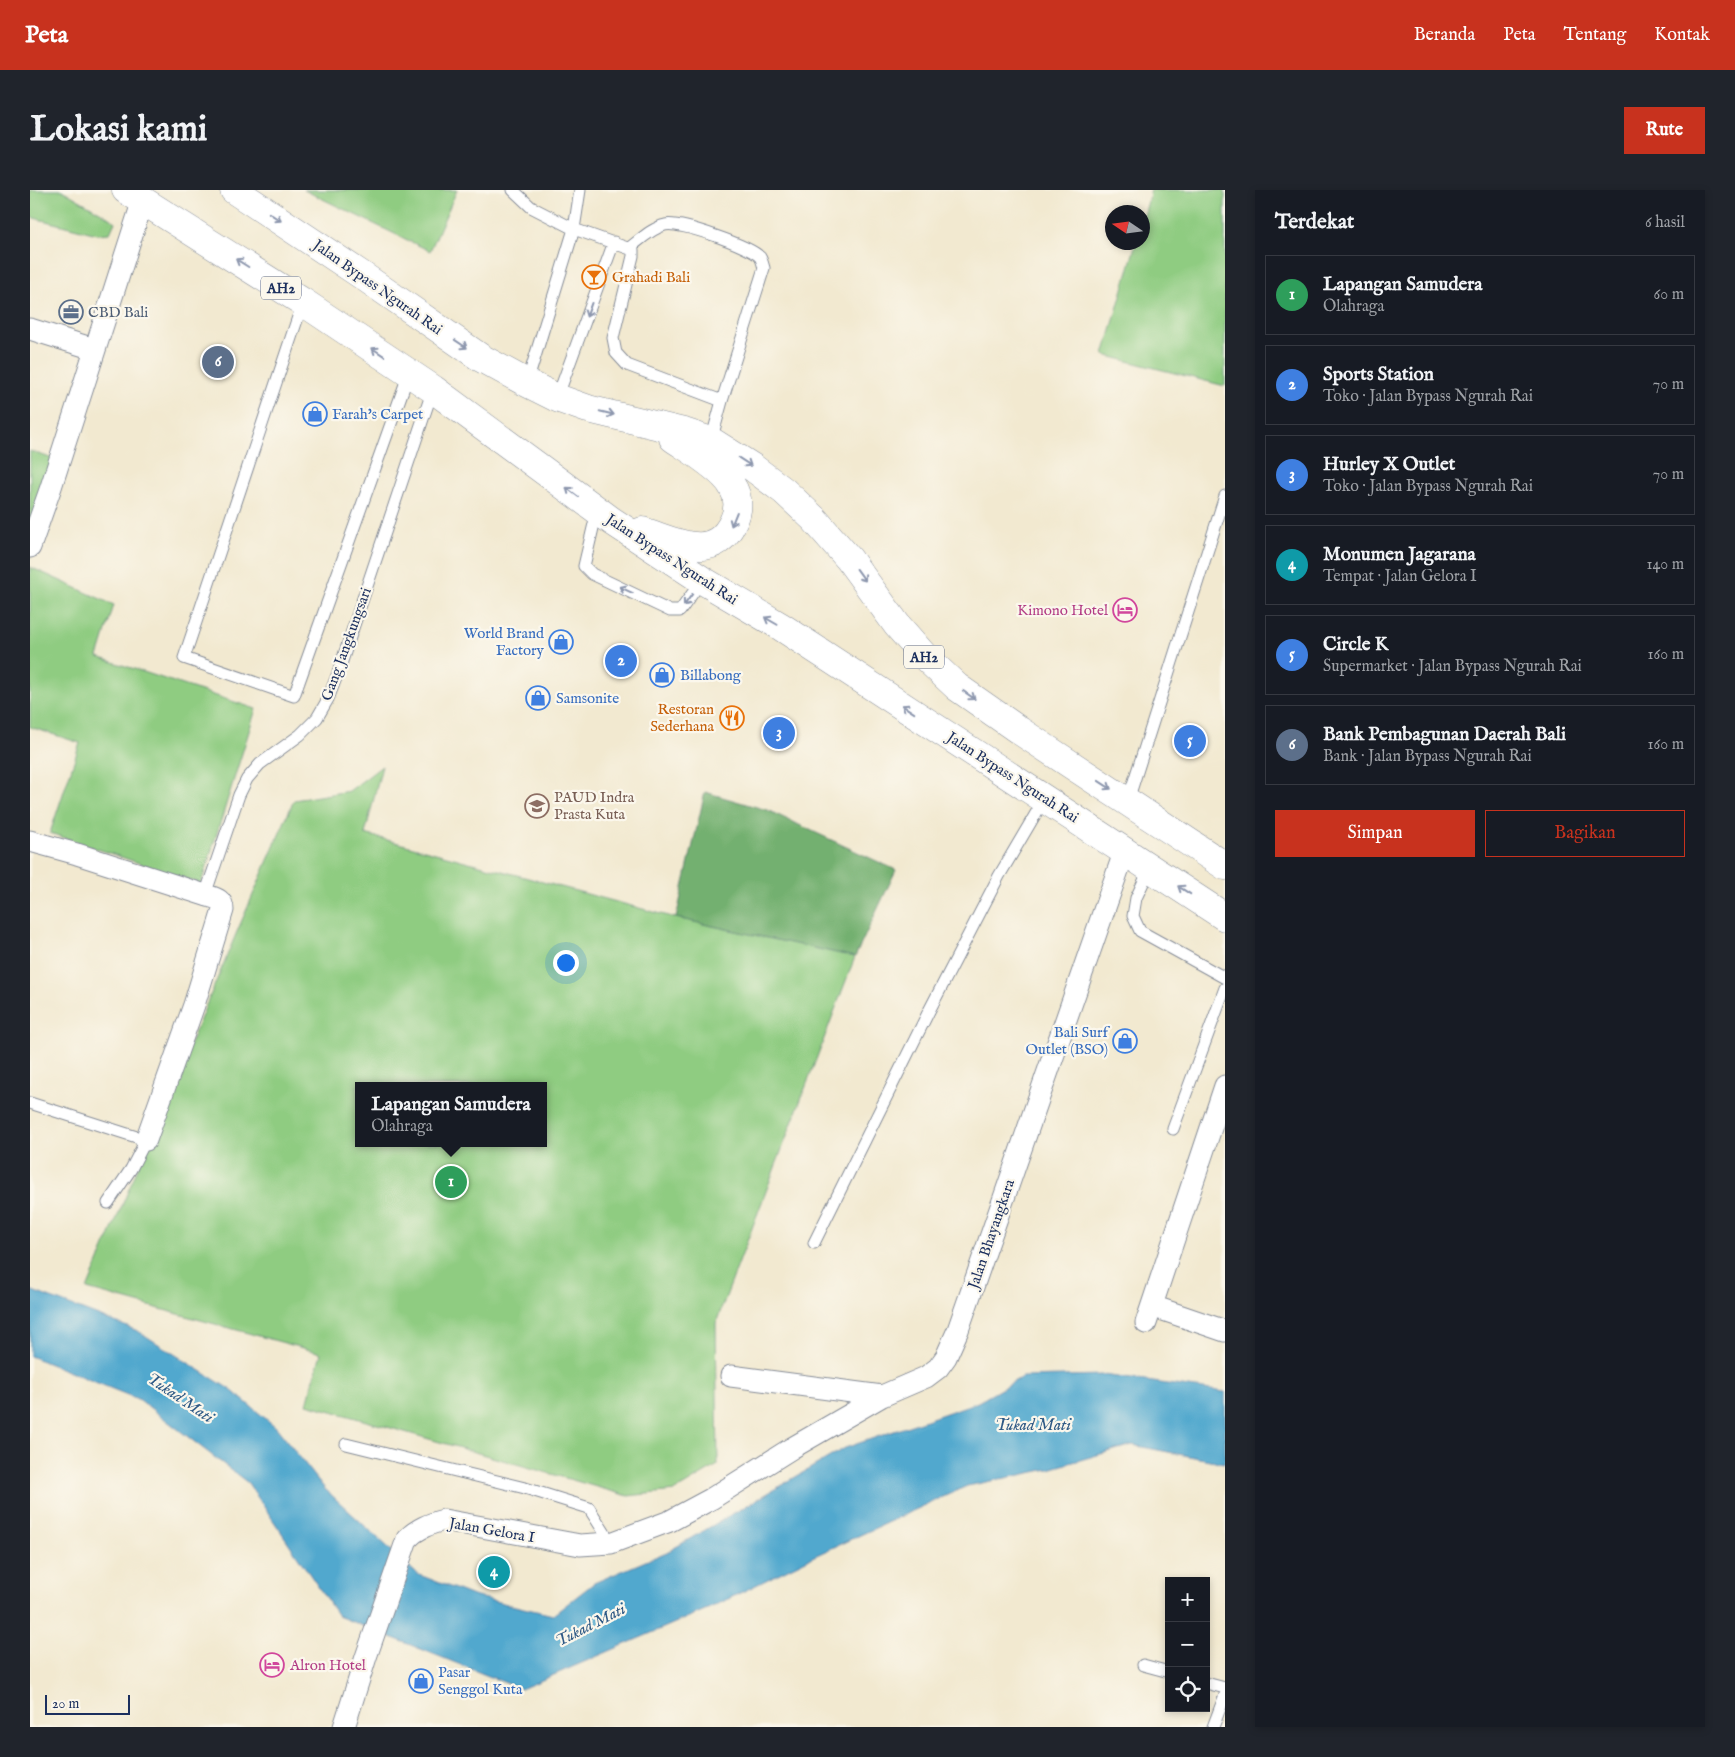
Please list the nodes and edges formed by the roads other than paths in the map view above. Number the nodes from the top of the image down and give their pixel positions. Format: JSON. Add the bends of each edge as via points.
{"nodes":[{"id":1,"x":234,"y":190,"type":"edge"},
{"id":2,"x":513,"y":190,"type":"edge"},
{"id":3,"x":580,"y":190,"type":"edge"},
{"id":4,"x":134,"y":195,"type":"edge"},
{"id":5,"x":574,"y":228,"type":"junction"},
{"id":6,"x":614,"y":242,"type":"junction"},
{"id":7,"x":629,"y":248,"type":"junction"},
{"id":8,"x":303,"y":302,"type":"junction"},
{"id":9,"x":30,"y":329,"type":"edge"},
{"id":10,"x":94,"y":349,"type":"junction"},
{"id":11,"x":409,"y":373,"type":"junction"},
{"id":12,"x":527,"y":383,"type":"junction"},
{"id":13,"x":433,"y":389,"type":"junction"},
{"id":14,"x":557,"y":398,"type":"junction"},
{"id":15,"x":722,"y":401,"type":"junction"},
{"id":16,"x":653,"y":424,"type":"junction"},
{"id":17,"x":711,"y":442,"type":"junction"},
{"id":18,"x":1225,"y":496,"type":"edge"},
{"id":19,"x":604,"y":516,"type":"junction"},
{"id":20,"x":30,"y":547,"type":"edge"},
{"id":21,"x":702,"y":580,"type":"junction"},
{"id":22,"x":1045,"y":798,"type":"junction"},
{"id":23,"x":1128,"y":800,"type":"junction"},
{"id":24,"x":30,"y":842,"type":"edge"},
{"id":25,"x":1125,"y":850,"type":"junction"},
{"id":26,"x":1225,"y":866,"type":"edge"},
{"id":27,"x":1150,"y":868,"type":"junction"},
{"id":28,"x":205,"y":895,"type":"junction"},
{"id":29,"x":1225,"y":916,"type":"edge"},
{"id":30,"x":1225,"y":978,"type":"edge"},
{"id":31,"x":1225,"y":988,"type":"edge"},
{"id":32,"x":1225,"y":1086,"type":"edge"},
{"id":33,"x":30,"y":1103,"type":"edge"},
{"id":34,"x":1173,"y":1129,"type":"dead end"},
{"id":35,"x":146,"y":1140,"type":"junction"},
{"id":36,"x":108,"y":1203,"type":"dead end"},
{"id":37,"x":814,"y":1243,"type":"dead end"},
{"id":38,"x":1225,"y":1331,"type":"edge"},
{"id":39,"x":731,"y":1376,"type":"dead end"},
{"id":40,"x":882,"y":1396,"type":"junction"},
{"id":41,"x":346,"y":1444,"type":"dead end"},
{"id":42,"x":711,"y":1499,"type":"joint"},
{"id":43,"x":611,"y":1543,"type":"junction"},
{"id":44,"x":1143,"y":1665,"type":"dead end"},
{"id":45,"x":1165,"y":1671,"type":"edge"},
{"id":46,"x":1210,"y":1684,"type":"edge"},
{"id":47,"x":1225,"y":1688,"type":"edge"},
{"id":48,"x":1225,"y":1695,"type":"edge"},
{"id":49,"x":344,"y":1727,"type":"edge"},
{"id":50,"x":1213,"y":1727,"type":"edge"}],
"edges":[{"from":1,"to":12,"type":"highway","name":"Jalan Bypass Ngurah Rai","number":"AH2","one_way":true,"via":[[481,358]]},
{"from":2,"to":5,"type":"lane","via":[[531,207]]},
{"from":3,"to":5,"type":"lane"},
{"from":8,"to":4,"type":"highway","name":"Jalan Bypass Ngurah Rai","number":"AH2","one_way":true},
{"from":4,"to":10,"type":"street"},
{"from":5,"to":6,"type":"lane"},
{"from":5,"to":12,"type":"lane"},
{"from":6,"to":7,"type":"lane"},
{"from":6,"to":14,"type":"lane","one_way":true},
{"from":7,"to":15,"type":"lane","via":[[633,250],[633,256],[613,338],[616,353],[627,365]]},
{"from":7,"to":15,"type":"lane","via":[[666,224],[731,242],[761,258],[764,268]]},
{"from":11,"to":8,"type":"highway","name":"Jalan Bypass Ngurah Rai","number":"AH2","one_way":true},
{"from":8,"to":11,"type":"lane","via":[[184,658],[294,696]]},
{"from":9,"to":10,"type":"street"},
{"from":10,"to":20,"type":"street"},
{"from":11,"to":13,"type":"highway","name":"Jalan Bypass Ngurah Rai","number":"AH2"},
{"from":12,"to":14,"type":"highway","name":"Jalan Bypass Ngurah Rai","number":"AH2"},
{"from":19,"to":13,"type":"highway","name":"Jalan Bypass Ngurah Rai","number":"AH2","one_way":true},
{"from":13,"to":28,"type":"lane","name":"Gang Jangkungsari","via":[[328,699],[317,718],[300,735],[260,764],[247,779]]},
{"from":14,"to":16,"type":"highway","name":"Jalan Bypass Ngurah Rai","number":"AH2","one_way":true,"via":[[588,409]]},
{"from":15,"to":17,"type":"lane"},
{"from":16,"to":17,"type":"highway","name":"Jalan Bypass Ngurah Rai","number":"AH2"},
{"from":16,"to":19,"type":"highway","one_way":true,"via":[[714,467],[732,485],[738,508],[729,530],[709,546],[697,547]]},
{"from":17,"to":23,"type":"highway","name":"Jalan Bypass Ngurah Rai","number":"AH2","one_way":true,"via":[[784,490],[814,519],[849,559],[897,625],[957,687]]},
{"from":18,"to":23,"type":"lane"},
{"from":19,"to":21,"type":"highway","name":"Jalan Bypass Ngurah Rai","number":"AH2"},
{"from":21,"to":19,"type":"lane","one_way":true,"via":[[680,611],[670,611],[592,574],[584,566]]},
{"from":22,"to":21,"type":"highway","name":"Jalan Bypass Ngurah Rai","number":"AH2","one_way":true,"via":[[780,626]]},
{"from":22,"to":25,"type":"highway","name":"Jalan Bypass Ngurah Rai","number":"AH2"},
{"from":22,"to":37,"type":"lane","via":[[999,876],[933,1003]]},
{"from":23,"to":26,"type":"highway","name":"Jalan Bypass Ngurah Rai","number":"AH2"},
{"from":24,"to":28,"type":"street"},
{"from":25,"to":27,"type":"highway","name":"Jalan Bypass Ngurah Rai","number":"AH2"},
{"from":25,"to":40,"type":"street","name":"Jalan Bhayangkara","via":[[950,1348],[938,1368],[926,1377]]},
{"from":29,"to":27,"type":"highway","name":"Jalan Bypass Ngurah Rai","number":"AH2","one_way":true},
{"from":27,"to":30,"type":"lane","via":[[1136,898],[1133,916],[1140,931]]},
{"from":28,"to":35,"type":"street","via":[[220,900],[223,910],[194,1005]]},
{"from":31,"to":34,"type":"lane"},
{"from":32,"to":38,"type":"street","via":[[1149,1315]]},
{"from":33,"to":35,"type":"lane"},
{"from":35,"to":36,"type":"lane"},
{"from":39,"to":40,"type":"street"},
{"from":40,"to":42,"type":"street","name":"Jalan Bhayangkara"},
{"from":41,"to":43,"type":"lane","via":[[525,1488],[589,1508]]},
{"from":42,"to":43,"type":"street","name":"Jalan Gelora I","via":[[670,1521]]},
{"from":43,"to":49,"type":"street","name":"Jalan Gelora I","via":[[580,1545],[444,1520],[416,1531],[407,1539]]},
{"from":44,"to":45,"type":"lane"},
{"from":46,"to":47,"type":"lane"},
{"from":48,"to":50,"type":"lane"}]}
